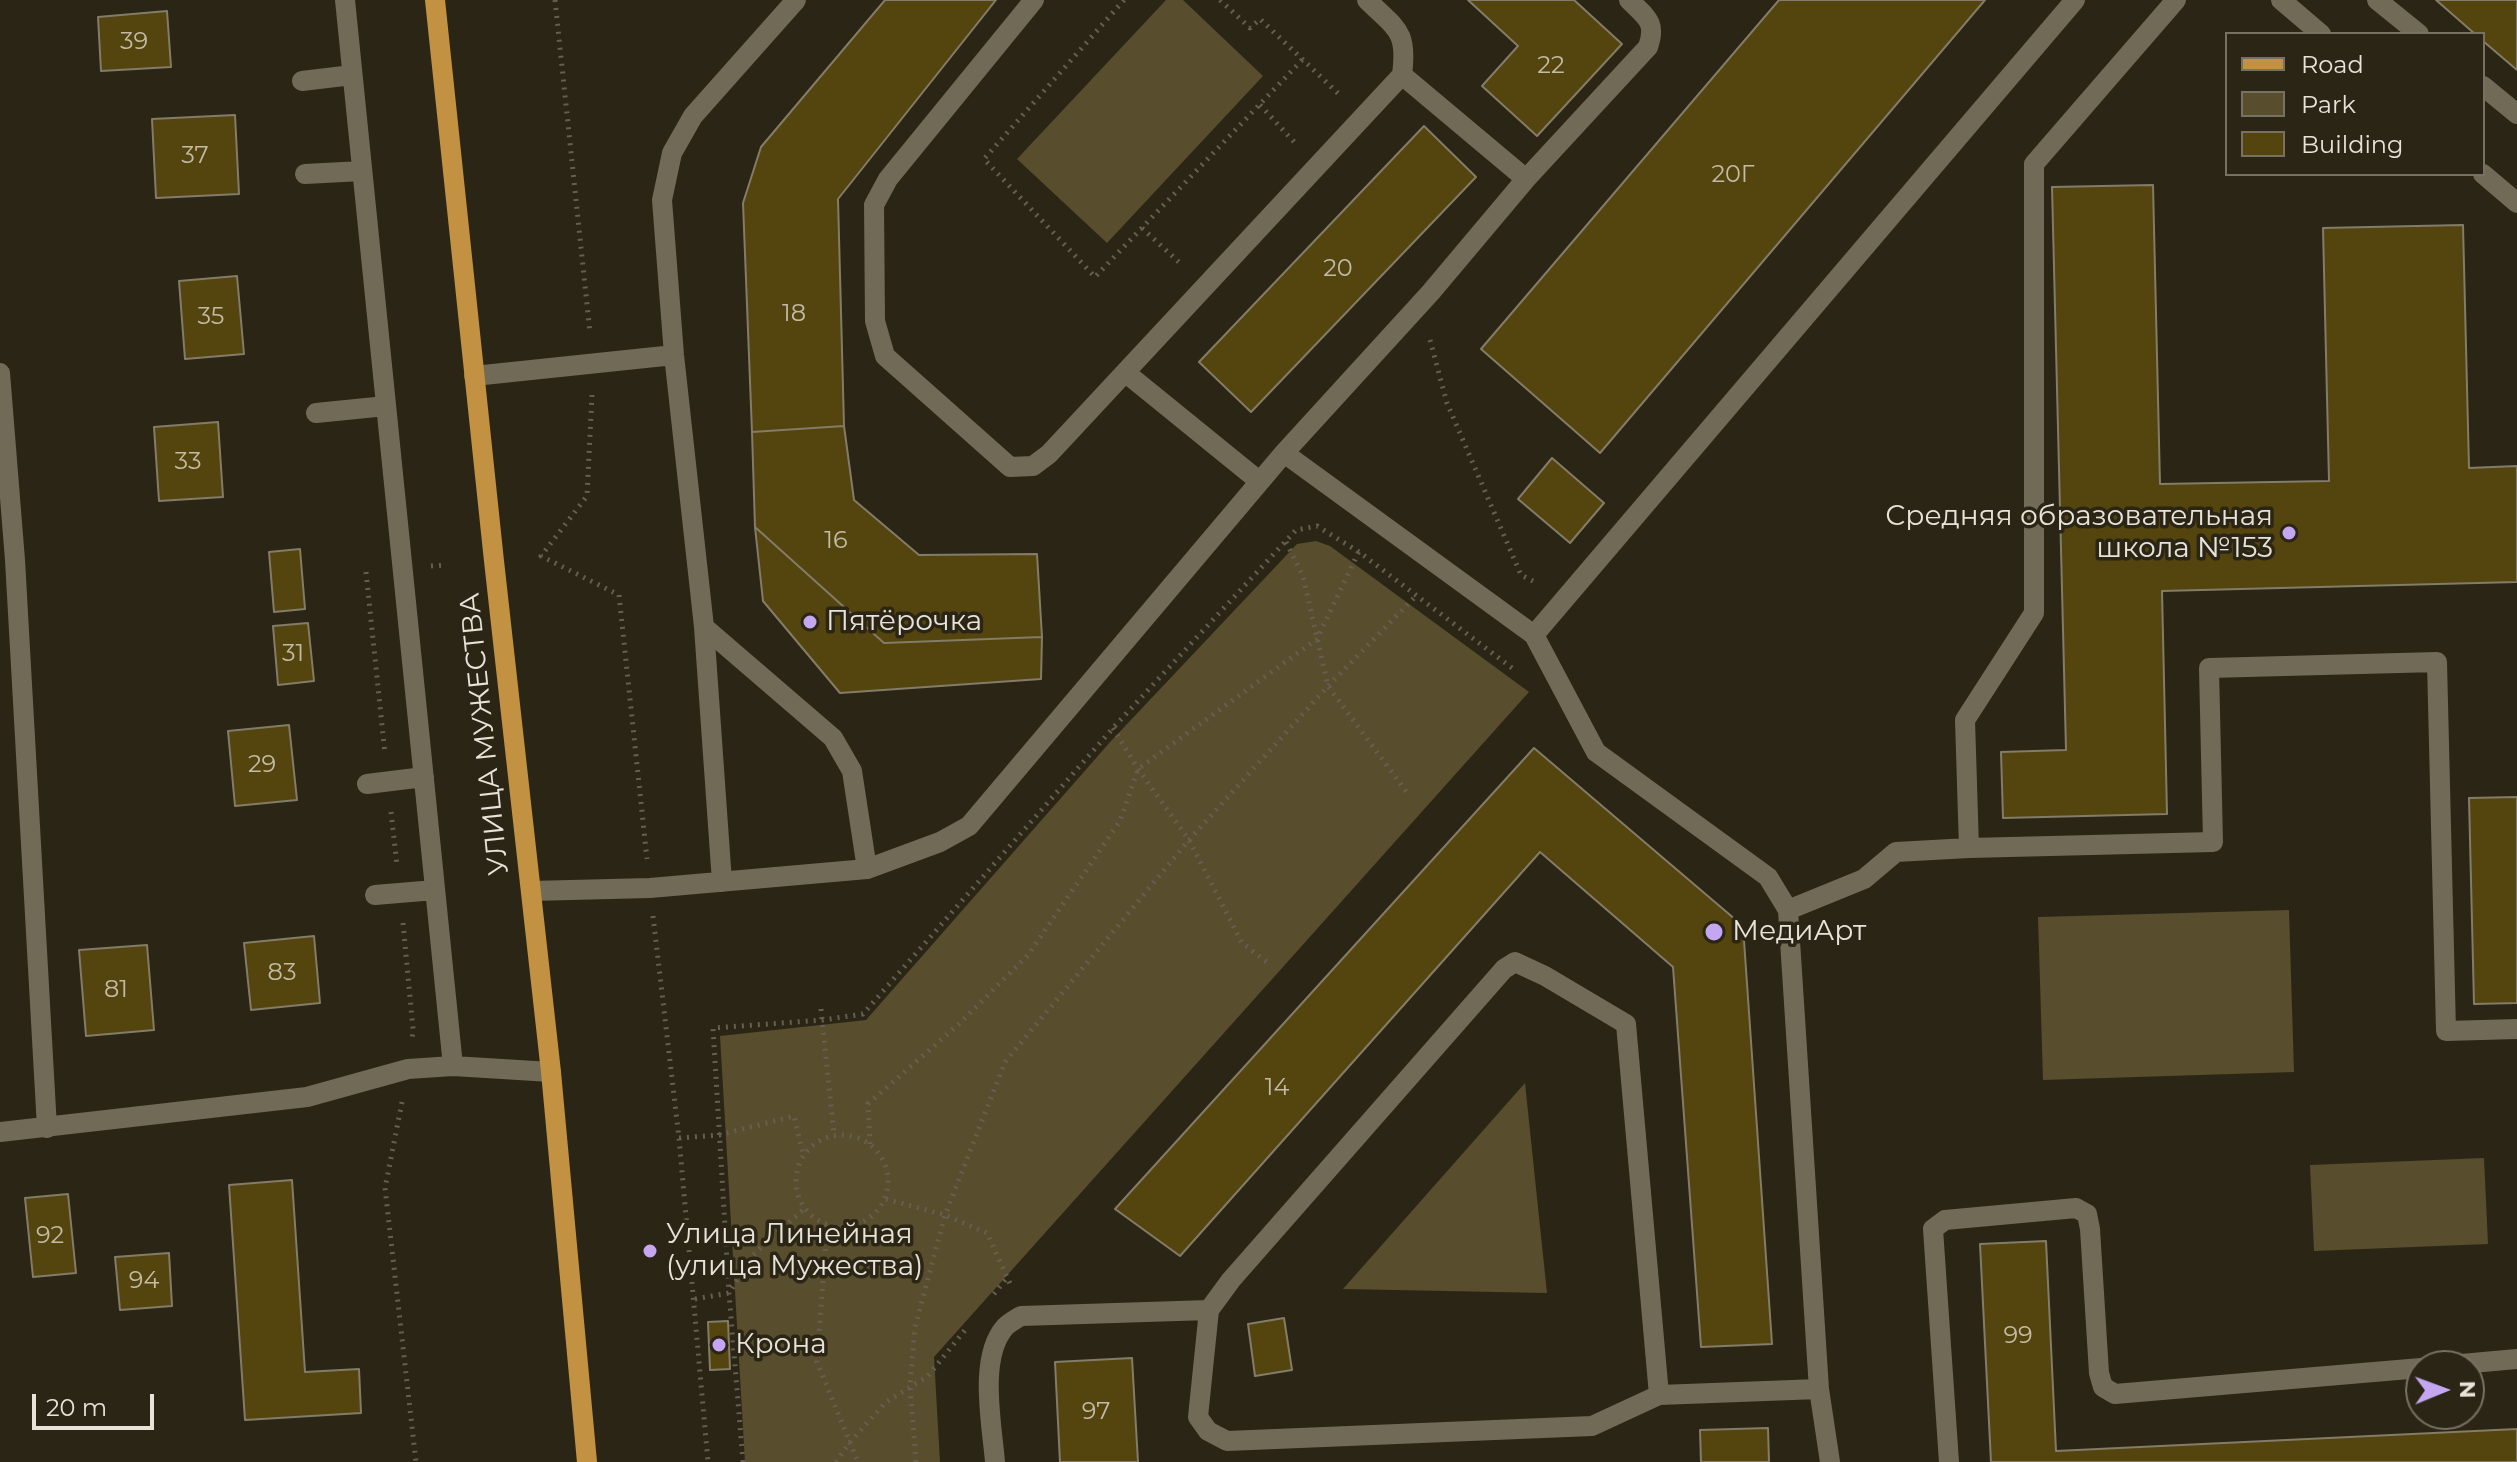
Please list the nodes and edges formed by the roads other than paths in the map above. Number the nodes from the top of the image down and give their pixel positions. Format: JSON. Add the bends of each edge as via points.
{"nodes":[{"id":1,"x":345,"y":0,"type":"edge"},
{"id":2,"x":435,"y":0,"type":"edge"},
{"id":3,"x":796,"y":0,"type":"edge"},
{"id":4,"x":1034,"y":0,"type":"edge"},
{"id":5,"x":1367,"y":0,"type":"edge"},
{"id":6,"x":1629,"y":0,"type":"edge"},
{"id":7,"x":2075,"y":0,"type":"edge"},
{"id":8,"x":2176,"y":0,"type":"edge"},
{"id":9,"x":2281,"y":0,"type":"edge"},
{"id":10,"x":2377,"y":0,"type":"edge"},
{"id":11,"x":2319,"y":32,"type":"edge"},
{"id":12,"x":2417,"y":32,"type":"edge"},
{"id":13,"x":352,"y":75,"type":"junction"},
{"id":14,"x":1402,"y":75,"type":"junction"},
{"id":15,"x":302,"y":81,"type":"dead end"},
{"id":16,"x":2485,"y":88,"type":"edge"},
{"id":17,"x":2517,"y":114,"type":"edge"},
{"id":18,"x":362,"y":171,"type":"junction"},
{"id":19,"x":305,"y":174,"type":"dead end"},
{"id":20,"x":2485,"y":176,"type":"edge"},
{"id":21,"x":1526,"y":179,"type":"junction"},
{"id":22,"x":2517,"y":203,"type":"edge"},
{"id":23,"x":674,"y":355,"type":"junction"},
{"id":24,"x":0,"y":373,"type":"edge"},
{"id":25,"x":1126,"y":373,"type":"junction"},
{"id":26,"x":474,"y":376,"type":"junction"},
{"id":27,"x":386,"y":406,"type":"junction"},
{"id":28,"x":316,"y":413,"type":"dead end"},
{"id":29,"x":1284,"y":453,"type":"junction"},
{"id":30,"x":1259,"y":481,"type":"junction"},
{"id":31,"x":704,"y":627,"type":"junction"},
{"id":32,"x":1534,"y":635,"type":"junction"},
{"id":33,"x":424,"y":777,"type":"junction"},
{"id":34,"x":367,"y":784,"type":"dead end"},
{"id":35,"x":1969,"y":848,"type":"junction"},
{"id":36,"x":867,"y":869,"type":"junction"},
{"id":37,"x":722,"y":882,"type":"junction"},
{"id":38,"x":435,"y":890,"type":"junction"},
{"id":39,"x":531,"y":891,"type":"junction"},
{"id":40,"x":375,"y":895,"type":"dead end"},
{"id":41,"x":1788,"y":910,"type":"junction"},
{"id":42,"x":2517,"y":1029,"type":"edge"},
{"id":43,"x":453,"y":1066,"type":"junction"},
{"id":44,"x":551,"y":1072,"type":"junction"},
{"id":45,"x":47,"y":1128,"type":"junction"},
{"id":46,"x":0,"y":1132,"type":"edge"},
{"id":47,"x":1209,"y":1310,"type":"junction"},
{"id":48,"x":2517,"y":1359,"type":"edge"},
{"id":49,"x":2485,"y":1362,"type":"edge"},
{"id":50,"x":2405,"y":1369,"type":"edge"},
{"id":51,"x":1819,"y":1389,"type":"junction"},
{"id":52,"x":1659,"y":1395,"type":"junction"},
{"id":53,"x":587,"y":1462,"type":"edge"},
{"id":54,"x":995,"y":1462,"type":"edge"},
{"id":55,"x":1830,"y":1462,"type":"edge"},
{"id":56,"x":1949,"y":1462,"type":"edge"}],
"edges":[{"from":1,"to":13,"type":"street"},
{"from":2,"to":26,"type":"main road","name":"УЛИЦА МУЖЕСТВА"},
{"from":3,"to":23,"type":"street","via":[[693,116],[672,153],[662,200]]},
{"from":4,"to":25,"type":"street","via":[[888,179],[874,205],[875,321],[885,356],[1010,467],[1033,466],[1049,454]]},
{"from":5,"to":14,"type":"street","via":[[1401,34]]},
{"from":6,"to":21,"type":"street","via":[[1648,18],[1653,32],[1648,47]]},
{"from":7,"to":32,"type":"street"},
{"from":8,"to":35,"type":"street","via":[[2034,164],[2034,613],[1965,720]]},
{"from":9,"to":11,"type":"street"},
{"from":10,"to":12,"type":"street"},
{"from":13,"to":15,"type":"street"},
{"from":13,"to":18,"type":"street"},
{"from":14,"to":21,"type":"street"},
{"from":14,"to":25,"type":"street"},
{"from":16,"to":17,"type":"street"},
{"from":18,"to":19,"type":"street"},
{"from":18,"to":27,"type":"street"},
{"from":20,"to":22,"type":"street"},
{"from":21,"to":29,"type":"street"},
{"from":23,"to":26,"type":"street"},
{"from":23,"to":31,"type":"street"},
{"from":24,"to":45,"type":"street"},
{"from":25,"to":30,"type":"street"},
{"from":26,"to":39,"type":"main road","name":"УЛИЦА МУЖЕСТВА"},
{"from":27,"to":28,"type":"street"},
{"from":27,"to":33,"type":"street"},
{"from":29,"to":30,"type":"street"},
{"from":29,"to":32,"type":"street"},
{"from":30,"to":36,"type":"street","via":[[969,826]]},
{"from":31,"to":36,"type":"street","via":[[833,738],[852,771]]},
{"from":31,"to":37,"type":"street"},
{"from":32,"to":41,"type":"street","via":[[1596,752],[1768,877]]},
{"from":33,"to":34,"type":"street"},
{"from":33,"to":38,"type":"street"},
{"from":35,"to":41,"type":"street","via":[[1896,852],[1864,879]]},
{"from":35,"to":42,"type":"street","via":[[2213,842],[2209,668],[2437,662],[2446,1031]]},
{"from":36,"to":37,"type":"street"},
{"from":37,"to":39,"type":"street"},
{"from":38,"to":40,"type":"street"},
{"from":38,"to":43,"type":"street"},
{"from":39,"to":44,"type":"main road","name":"УЛИЦА МУЖЕСТВА"},
{"from":41,"to":51,"type":"street"},
{"from":43,"to":44,"type":"street"},
{"from":43,"to":45,"type":"street","via":[[408,1069],[307,1097]]},
{"from":44,"to":53,"type":"main road","name":"УЛИЦА МУЖЕСТВА"},
{"from":45,"to":46,"type":"street"},
{"from":47,"to":52,"type":"street","via":[[1198,1417],[1208,1431],[1227,1441],[1592,1426]]},
{"from":47,"to":52,"type":"street","via":[[1515,962],[1626,1024]]},
{"from":47,"to":54,"type":"street","via":[[1021,1316],[1006,1326],[988,1371]]},
{"from":48,"to":49,"type":"street"},
{"from":50,"to":56,"type":"street","via":[[2115,1394],[2103,1387],[2099,1373],[2087,1214],[2076,1208],[1945,1220],[1933,1229]]},
{"from":51,"to":52,"type":"street"},
{"from":51,"to":55,"type":"street"}]}
